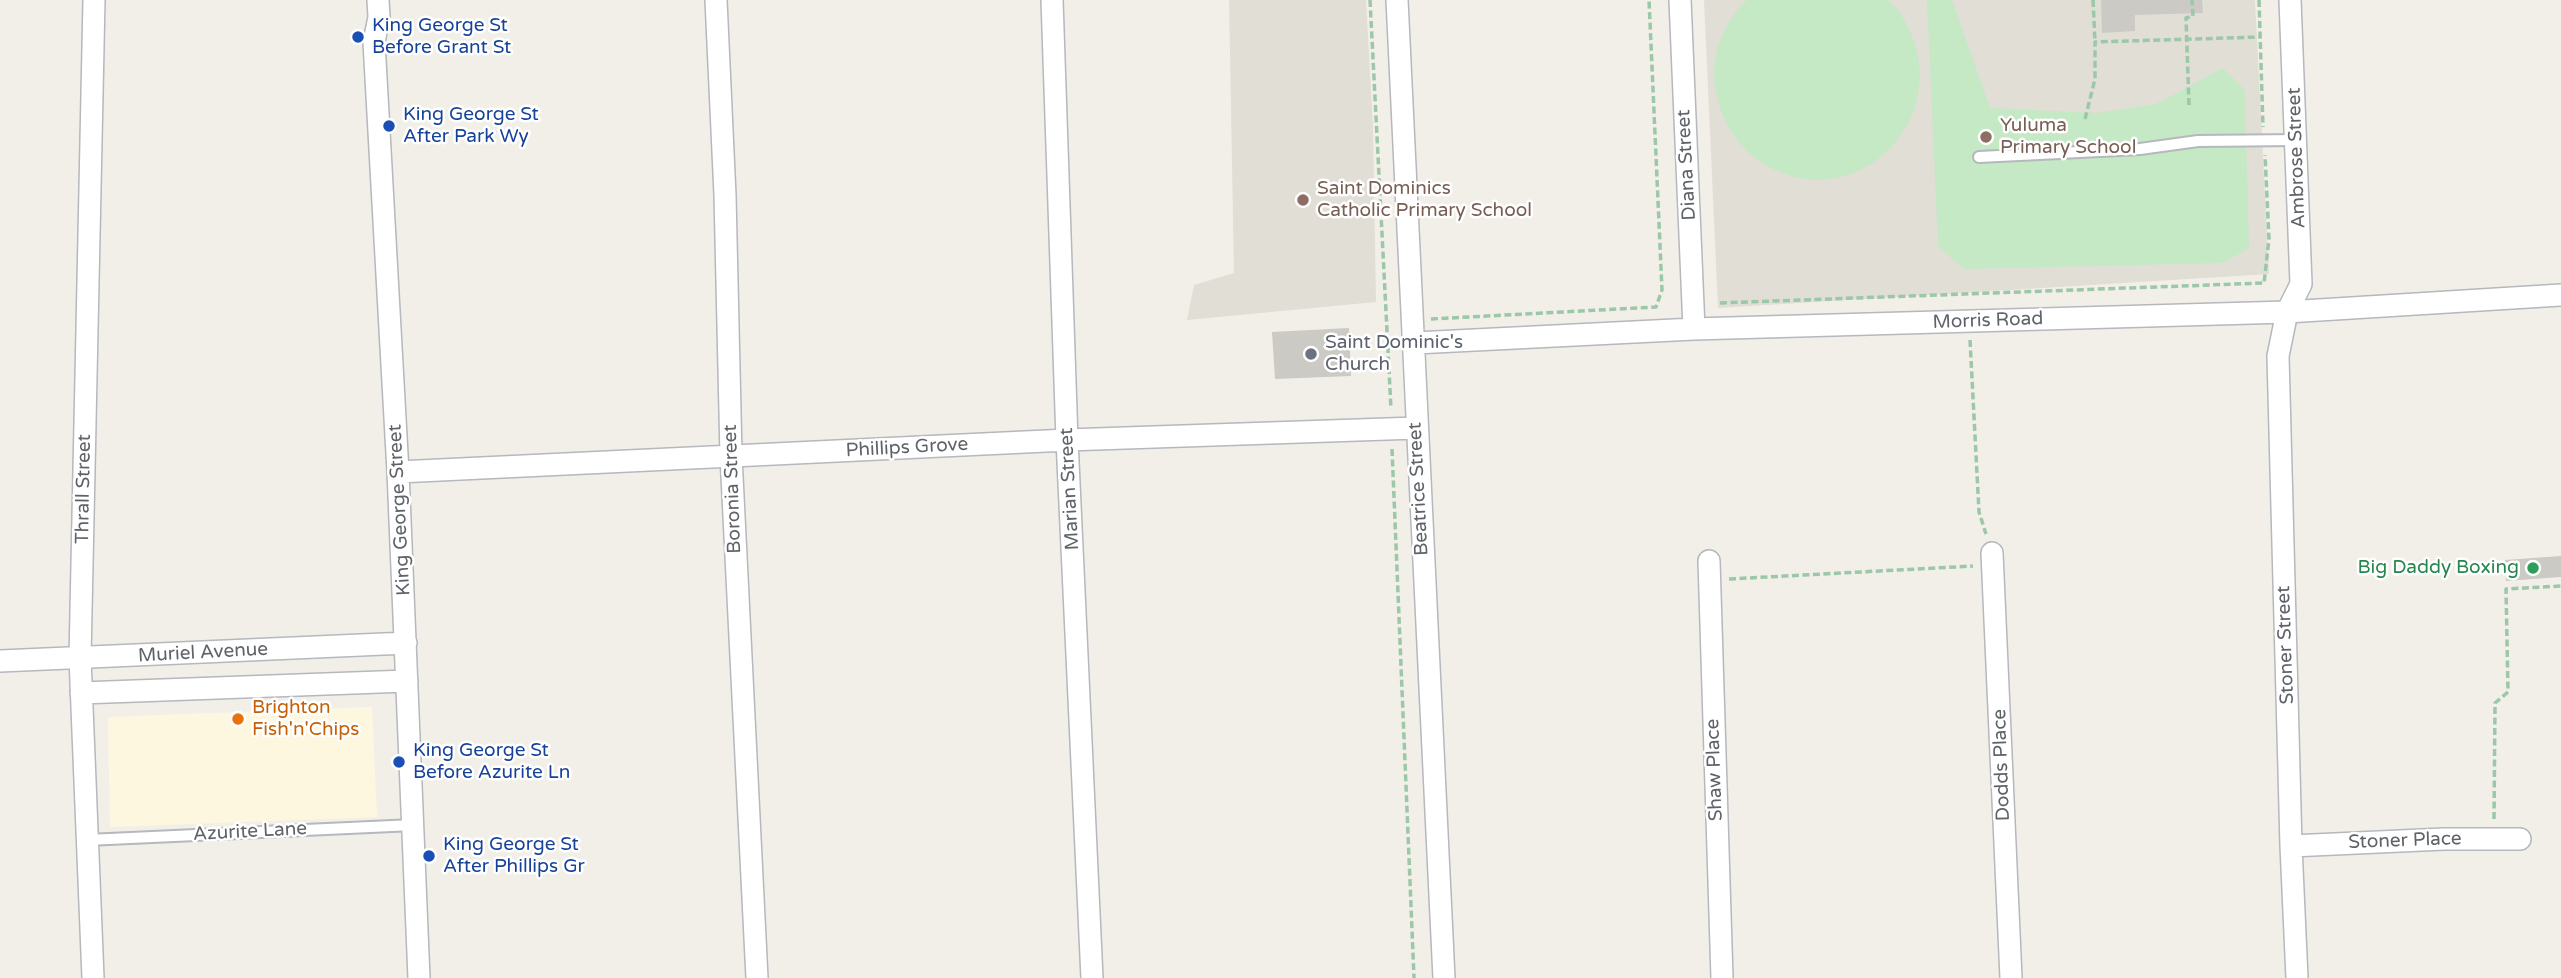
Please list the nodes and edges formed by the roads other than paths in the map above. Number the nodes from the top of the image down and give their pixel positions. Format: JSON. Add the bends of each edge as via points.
{"nodes":[{"id":1,"x":94,"y":0,"type":"edge"},
{"id":2,"x":363,"y":0,"type":"edge"},
{"id":3,"x":378,"y":0,"type":"edge"},
{"id":4,"x":716,"y":0,"type":"edge"},
{"id":5,"x":1052,"y":0,"type":"edge"},
{"id":6,"x":1397,"y":0,"type":"edge"},
{"id":7,"x":1680,"y":0,"type":"edge"},
{"id":8,"x":2290,"y":0,"type":"edge"},
{"id":9,"x":374,"y":42,"type":"junction"},
{"id":10,"x":2297,"y":140,"type":"junction"},
{"id":11,"x":1979,"y":157,"type":"dead end"},
{"id":12,"x":2561,"y":295,"type":"edge"},
{"id":13,"x":2287,"y":312,"type":"junction"},
{"id":14,"x":1694,"y":329,"type":"junction"},
{"id":15,"x":1415,"y":343,"type":"junction"},
{"id":16,"x":1416,"y":428,"type":"junction"},
{"id":17,"x":1068,"y":440,"type":"junction"},
{"id":18,"x":731,"y":456,"type":"junction"},
{"id":19,"x":398,"y":472,"type":"junction"},
{"id":20,"x":1992,"y":559,"type":"road end"},
{"id":21,"x":1709,"y":571,"type":"road end"},
{"id":22,"x":406,"y":643,"type":"junction"},
{"id":23,"x":80,"y":658,"type":"junction"},
{"id":24,"x":0,"y":661,"type":"edge"},
{"id":25,"x":407,"y":681,"type":"junction"},
{"id":26,"x":81,"y":693,"type":"junction"},
{"id":27,"x":414,"y":825,"type":"junction"},
{"id":28,"x":2520,"y":839,"type":"dead end"},
{"id":29,"x":87,"y":840,"type":"junction"},
{"id":30,"x":2291,"y":846,"type":"junction"},
{"id":31,"x":93,"y":978,"type":"edge"},
{"id":32,"x":419,"y":978,"type":"edge"},
{"id":33,"x":757,"y":978,"type":"edge"},
{"id":34,"x":1092,"y":978,"type":"edge"},
{"id":35,"x":1444,"y":978,"type":"edge"},
{"id":36,"x":1722,"y":978,"type":"edge"},
{"id":37,"x":2011,"y":978,"type":"edge"},
{"id":38,"x":2298,"y":978,"type":"edge"}],
"edges":[{"from":1,"to":23,"type":"street","name":"Thrall Street"},
{"from":2,"to":9,"type":"street","name":"King George Street"},
{"from":3,"to":9,"type":"street","name":"King George Street"},
{"from":4,"to":18,"type":"street","name":"Boronia Street"},
{"from":5,"to":17,"type":"street","name":"Marian Street"},
{"from":6,"to":15,"type":"street","name":"Beatrice Street"},
{"from":7,"to":14,"type":"street","name":"Diana Street"},
{"from":8,"to":10,"type":"street","name":"Ambrose Street"},
{"from":9,"to":19,"type":"street","name":"King George Street"},
{"from":10,"to":11,"type":"lane","via":[[2198,141],[2140,149]]},
{"from":10,"to":13,"type":"street","name":"Ambrose Street","via":[[2301,284]]},
{"from":12,"to":13,"type":"street","name":"Morris Road"},
{"from":13,"to":14,"type":"street","name":"Morris Road"},
{"from":13,"to":30,"type":"street","name":"Stoner Street","via":[[2278,356]]},
{"from":14,"to":15,"type":"street","name":"Morris Road"},
{"from":15,"to":16,"type":"street","name":"Beatrice Street"},
{"from":16,"to":17,"type":"street","name":"Phillips Grove"},
{"from":16,"to":35,"type":"street","name":"Beatrice Street"},
{"from":17,"to":18,"type":"street","name":"Phillips Grove"},
{"from":17,"to":34,"type":"street","name":"Marian Street"},
{"from":18,"to":19,"type":"street","name":"Phillips Grove"},
{"from":18,"to":33,"type":"street","name":"Boronia Street"},
{"from":19,"to":22,"type":"street","name":"King George Street"},
{"from":20,"to":37,"type":"street","name":"Dodds Place"},
{"from":21,"to":36,"type":"street","name":"Shaw Place"},
{"from":22,"to":23,"type":"street","name":"Muriel Avenue"},
{"from":22,"to":25,"type":"street","name":"King George Street"},
{"from":23,"to":24,"type":"street","name":"Muriel Avenue"},
{"from":23,"to":26,"type":"street","name":"Thrall Street"},
{"from":25,"to":26,"type":"street"},
{"from":25,"to":27,"type":"street","name":"King George Street"},
{"from":26,"to":29,"type":"street","name":"Thrall Street"},
{"from":27,"to":29,"type":"lane","name":"Azurite Lane"},
{"from":27,"to":32,"type":"street","name":"King George Street"},
{"from":28,"to":30,"type":"street","name":"Stoner Place"},
{"from":29,"to":31,"type":"street","name":"Thrall Street"},
{"from":30,"to":38,"type":"street","name":"Stoner Street"}]}
